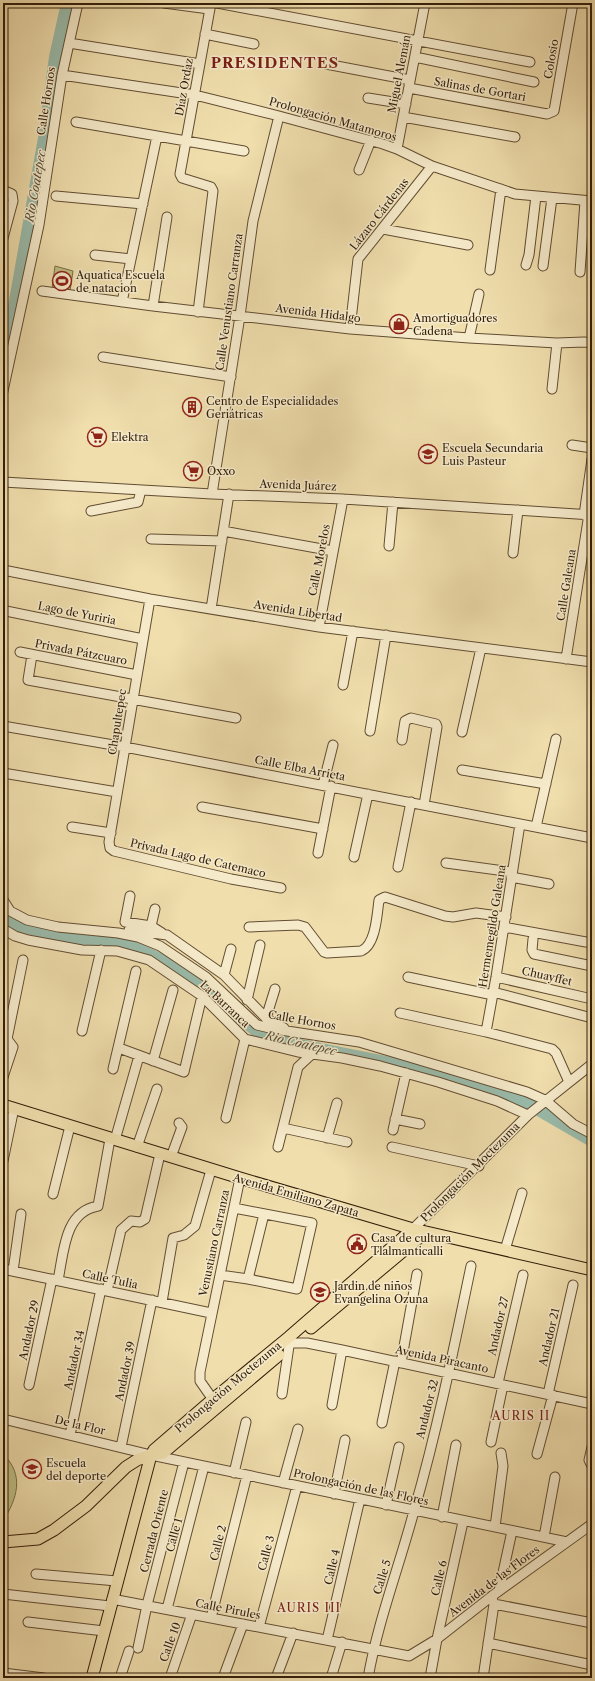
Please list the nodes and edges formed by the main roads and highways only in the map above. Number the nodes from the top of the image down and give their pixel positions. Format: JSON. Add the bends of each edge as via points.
{"nodes":[{"id":1,"x":3,"y":1105,"type":"edge"},
{"id":2,"x":413,"y":1230,"type":"junction"},
{"id":3,"x":426,"y":1232,"type":"junction"},
{"id":4,"x":592,"y":1269,"type":"edge"},
{"id":5,"x":291,"y":1342,"type":"junction"},
{"id":6,"x":151,"y":1455,"type":"junction"},
{"id":7,"x":3,"y":1542,"type":"edge"},
{"id":8,"x":92,"y":1678,"type":"edge"}],
"edges":[{"from":1,"to":2,"type":"main road","name":"Avenida Emiliano Zapata"},
{"from":2,"to":3,"type":"main road","name":"Avenida Emiliano Zapata"},
{"from":2,"to":5,"type":"main road","name":"Prolongación Moctezuma"},
{"from":3,"to":4,"type":"main road","name":"Avenida Emiliano Zapata"},
{"from":3,"to":5,"type":"main road","name":"Prolongación Moctezuma"},
{"from":5,"to":6,"type":"main road","name":"Prolongación Moctezuma","via":[[154,1450]]},
{"from":6,"to":7,"type":"main road","via":[[126,1467],[86,1506],[54,1530],[38,1539]]},
{"from":6,"to":8,"type":"main road","name":"Prolongación Moctezuma"}]}
